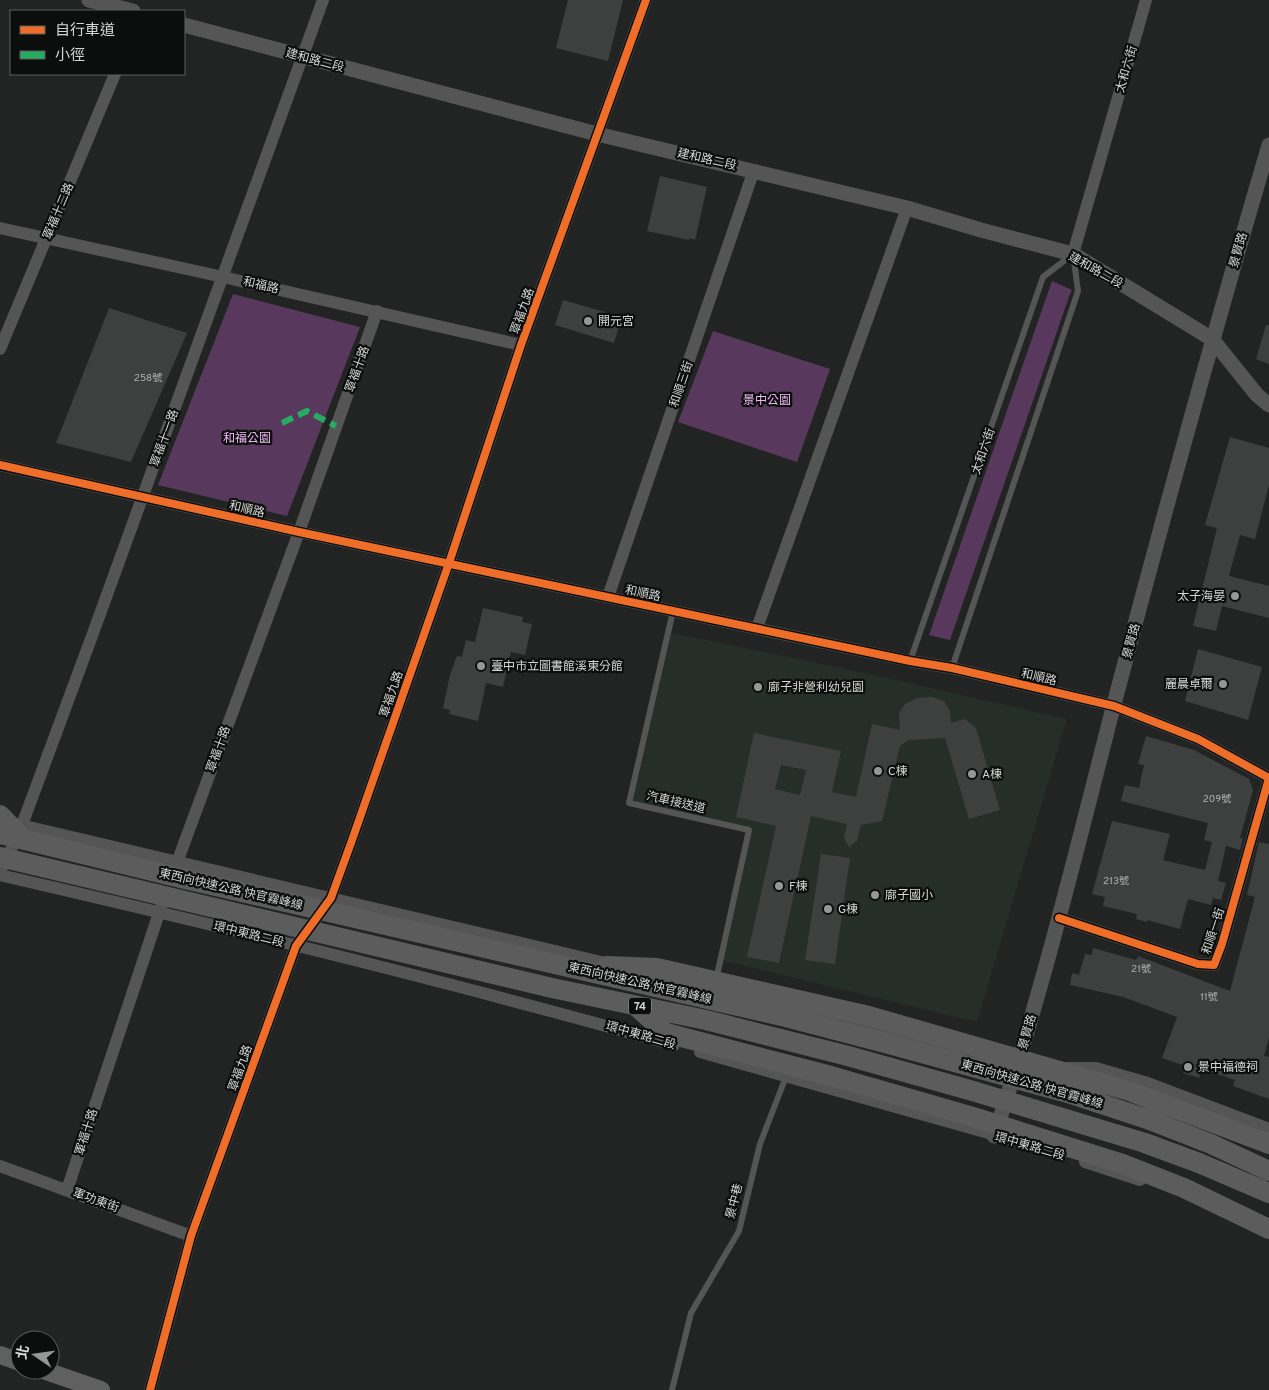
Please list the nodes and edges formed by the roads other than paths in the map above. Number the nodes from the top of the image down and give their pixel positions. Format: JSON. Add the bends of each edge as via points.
{"nodes":[{"id":1,"x":89,"y":0,"type":"edge"},
{"id":2,"x":323,"y":0,"type":"edge"},
{"id":3,"x":646,"y":0,"type":"edge"},
{"id":4,"x":1146,"y":0,"type":"edge"},
{"id":5,"x":129,"y":10,"type":"edge"},
{"id":6,"x":185,"y":25,"type":"edge"},
{"id":7,"x":303,"y":57,"type":"junction"},
{"id":8,"x":115,"y":75,"type":"edge"},
{"id":9,"x":597,"y":134,"type":"junction"},
{"id":10,"x":1269,"y":145,"type":"edge"},
{"id":11,"x":754,"y":170,"type":"junction"},
{"id":12,"x":906,"y":208,"type":"junction"},
{"id":13,"x":0,"y":228,"type":"edge"},
{"id":14,"x":46,"y":238,"type":"junction"},
{"id":15,"x":1072,"y":254,"type":"junction"},
{"id":16,"x":223,"y":277,"type":"junction"},
{"id":17,"x":377,"y":312,"type":"junction"},
{"id":18,"x":1212,"y":339,"type":"junction"},
{"id":19,"x":521,"y":345,"type":"junction"},
{"id":20,"x":0,"y":348,"type":"edge"},
{"id":21,"x":1269,"y":405,"type":"edge"},
{"id":22,"x":0,"y":466,"type":"edge"},
{"id":23,"x":143,"y":496,"type":"junction"},
{"id":24,"x":299,"y":532,"type":"junction"},
{"id":25,"x":449,"y":563,"type":"junction"},
{"id":26,"x":608,"y":597,"type":"junction"},
{"id":27,"x":673,"y":611,"type":"junction"},
{"id":28,"x":757,"y":628,"type":"junction"},
{"id":29,"x":910,"y":661,"type":"junction"},
{"id":30,"x":952,"y":668,"type":"junction"},
{"id":31,"x":1114,"y":706,"type":"junction"},
{"id":32,"x":1269,"y":778,"type":"edge"},
{"id":33,"x":0,"y":815,"type":"edge"},
{"id":34,"x":0,"y":820,"type":"edge"},
{"id":35,"x":22,"y":832,"type":"junction"},
{"id":36,"x":0,"y":834,"type":"edge"},
{"id":37,"x":0,"y":858,"type":"edge"},
{"id":38,"x":177,"y":862,"type":"junction"},
{"id":39,"x":0,"y":874,"type":"edge"},
{"id":40,"x":331,"y":898,"type":"junction"},
{"id":41,"x":160,"y":912,"type":"junction"},
{"id":42,"x":1059,"y":918,"type":"junction"},
{"id":43,"x":296,"y":946,"type":"junction"},
{"id":44,"x":554,"y":964,"type":"junction"},
{"id":45,"x":713,"y":990,"type":"junction"},
{"id":46,"x":635,"y":1005,"type":"junction"},
{"id":47,"x":804,"y":1011,"type":"junction"},
{"id":48,"x":799,"y":1030,"type":"dead end"},
{"id":49,"x":796,"y":1039,"type":"dead end"},
{"id":50,"x":794,"y":1048,"type":"dead end"},
{"id":51,"x":791,"y":1058,"type":"dead end"},
{"id":52,"x":1017,"y":1067,"type":"junction"},
{"id":53,"x":786,"y":1076,"type":"junction"},
{"id":54,"x":1269,"y":1129,"type":"edge"},
{"id":55,"x":994,"y":1136,"type":"junction"},
{"id":56,"x":1269,"y":1144,"type":"edge"},
{"id":57,"x":1269,"y":1161,"type":"edge"},
{"id":58,"x":0,"y":1166,"type":"edge"},
{"id":59,"x":1269,"y":1171,"type":"edge"},
{"id":60,"x":67,"y":1190,"type":"junction"},
{"id":61,"x":1269,"y":1193,"type":"edge"},
{"id":62,"x":1269,"y":1228,"type":"edge"},
{"id":63,"x":191,"y":1236,"type":"junction"},
{"id":64,"x":1269,"y":1236,"type":"edge"},
{"id":65,"x":60,"y":1376,"type":"edge"},
{"id":66,"x":102,"y":1390,"type":"edge"},
{"id":67,"x":150,"y":1390,"type":"edge"},
{"id":68,"x":672,"y":1390,"type":"edge"}],
"edges":[{"from":1,"to":5,"type":"street"},
{"from":2,"to":7,"type":"street","name":"軍福十一路"},
{"from":3,"to":9,"type":"street","name":"軍福九路"},
{"from":4,"to":15,"type":"street","name":"太和六街"},
{"from":6,"to":7,"type":"street","name":"建和路二段"},
{"from":7,"to":9,"type":"street","name":"建和路二段"},
{"from":7,"to":16,"type":"street","name":"軍福十一路"},
{"from":8,"to":14,"type":"street","name":"軍福十二路"},
{"from":9,"to":11,"type":"street","name":"建和路二段"},
{"from":9,"to":19,"type":"street","name":"軍福九路"},
{"from":10,"to":18,"type":"street","name":"景賢路"},
{"from":11,"to":12,"type":"street","name":"建和路二段"},
{"from":11,"to":26,"type":"street","name":"和順三街"},
{"from":12,"to":15,"type":"street","name":"建和路二段"},
{"from":12,"to":28,"type":"street"},
{"from":13,"to":14,"type":"street","name":"和福路"},
{"from":14,"to":16,"type":"street","name":"和福路"},
{"from":14,"to":20,"type":"street","name":"軍福十二路"},
{"from":15,"to":18,"type":"street","name":"建和路二段"},
{"from":15,"to":29,"type":"lane","name":"太和六街","via":[[1043,277]]},
{"from":15,"to":30,"type":"lane","name":"太和六街","via":[[1078,291]]},
{"from":16,"to":17,"type":"street","name":"和福路"},
{"from":16,"to":23,"type":"street","name":"軍福十一路"},
{"from":17,"to":19,"type":"street","name":"和福路"},
{"from":17,"to":24,"type":"street","name":"軍福十路"},
{"from":18,"to":21,"type":"street","name":"建和路二段","via":[[1257,395]]},
{"from":18,"to":31,"type":"street","name":"景賢路"},
{"from":19,"to":25,"type":"street","name":"軍福九路"},
{"from":22,"to":23,"type":"street","name":"和順路"},
{"from":23,"to":24,"type":"street","name":"和順路"},
{"from":23,"to":35,"type":"street","name":"軍福十一路"},
{"from":24,"to":25,"type":"street","name":"和順路"},
{"from":24,"to":38,"type":"street","name":"軍福十路"},
{"from":25,"to":26,"type":"street","name":"和順路"},
{"from":25,"to":40,"type":"street","name":"軍福九路"},
{"from":26,"to":27,"type":"street","name":"和順路"},
{"from":27,"to":28,"type":"street","name":"和順路"},
{"from":27,"to":45,"type":"lane","name":"汽車接送道","via":[[629,803],[749,830]]},
{"from":28,"to":29,"type":"street","name":"和順路"},
{"from":29,"to":30,"type":"street","name":"和順路"},
{"from":30,"to":31,"type":"street","name":"和順路"},
{"from":31,"to":32,"type":"street","name":"和順路","via":[[1198,739]]},
{"from":31,"to":42,"type":"street","name":"景賢路"},
{"from":32,"to":42,"type":"street","name":"和順一街","via":[[1214,965],[1198,964]]},
{"from":33,"to":35,"type":"highway"},
{"from":34,"to":35,"type":"street"},
{"from":35,"to":36,"type":"highway","name":"東西向快速公路 快官霧峰線","number":"74"},
{"from":35,"to":38,"type":"street"},
{"from":35,"to":39,"type":"street","name":"軍福十一路"},
{"from":35,"to":44,"type":"highway","name":"東西向快速公路 快官霧峰線","number":"74","via":[[185,879]]},
{"from":37,"to":46,"type":"highway","name":"東西向快速公路 快官霧峰線","number":"74"},
{"from":38,"to":40,"type":"street"},
{"from":38,"to":41,"type":"street","name":"軍福十路"},
{"from":39,"to":41,"type":"street","name":"環中東路二段"},
{"from":40,"to":43,"type":"street","name":"軍福九路"},
{"from":40,"to":45,"type":"street"},
{"from":41,"to":43,"type":"street","name":"環中東路二段"},
{"from":41,"to":60,"type":"street","name":"軍福十路"},
{"from":42,"to":52,"type":"street","name":"景賢路"},
{"from":43,"to":53,"type":"street","name":"環中東路二段","via":[[586,1020]]},
{"from":43,"to":63,"type":"street","name":"軍福九路"},
{"from":44,"to":56,"type":"highway","via":[[657,968],[869,1016],[1129,1091]]},
{"from":44,"to":59,"type":"highway","name":"東西向快速公路 快官霧峰線","number":"74","via":[[786,1017],[1068,1093],[1147,1119]]},
{"from":45,"to":47,"type":"street"},
{"from":46,"to":61,"type":"highway","name":"東西向快速公路 快官霧峰線","number":"74","via":[[831,1052],[1074,1120],[1200,1163]]},
{"from":46,"to":62,"type":"highway","via":[[666,1033],[952,1110],[1123,1164],[1184,1188]]},
{"from":47,"to":48,"type":"lane"},
{"from":47,"to":52,"type":"street"},
{"from":49,"to":50,"type":"lane"},
{"from":51,"to":53,"type":"lane","name":"景中巷"},
{"from":52,"to":54,"type":"street","via":[[1096,1068],[1148,1083]]},
{"from":52,"to":55,"type":"street","name":"景賢路"},
{"from":52,"to":57,"type":"street","via":[[1190,1125]]},
{"from":53,"to":55,"type":"street","name":"環中東路二段"},
{"from":53,"to":68,"type":"lane","name":"景中巷","via":[[760,1144],[738,1232],[691,1313]]},
{"from":55,"to":64,"type":"street","name":"環中東路二段","via":[[1152,1183]]},
{"from":58,"to":60,"type":"street","name":"軍功東街"},
{"from":60,"to":63,"type":"street","name":"軍功東街"},
{"from":63,"to":67,"type":"street","name":"軍福九路"},
{"from":65,"to":66,"type":"main road"}]}
